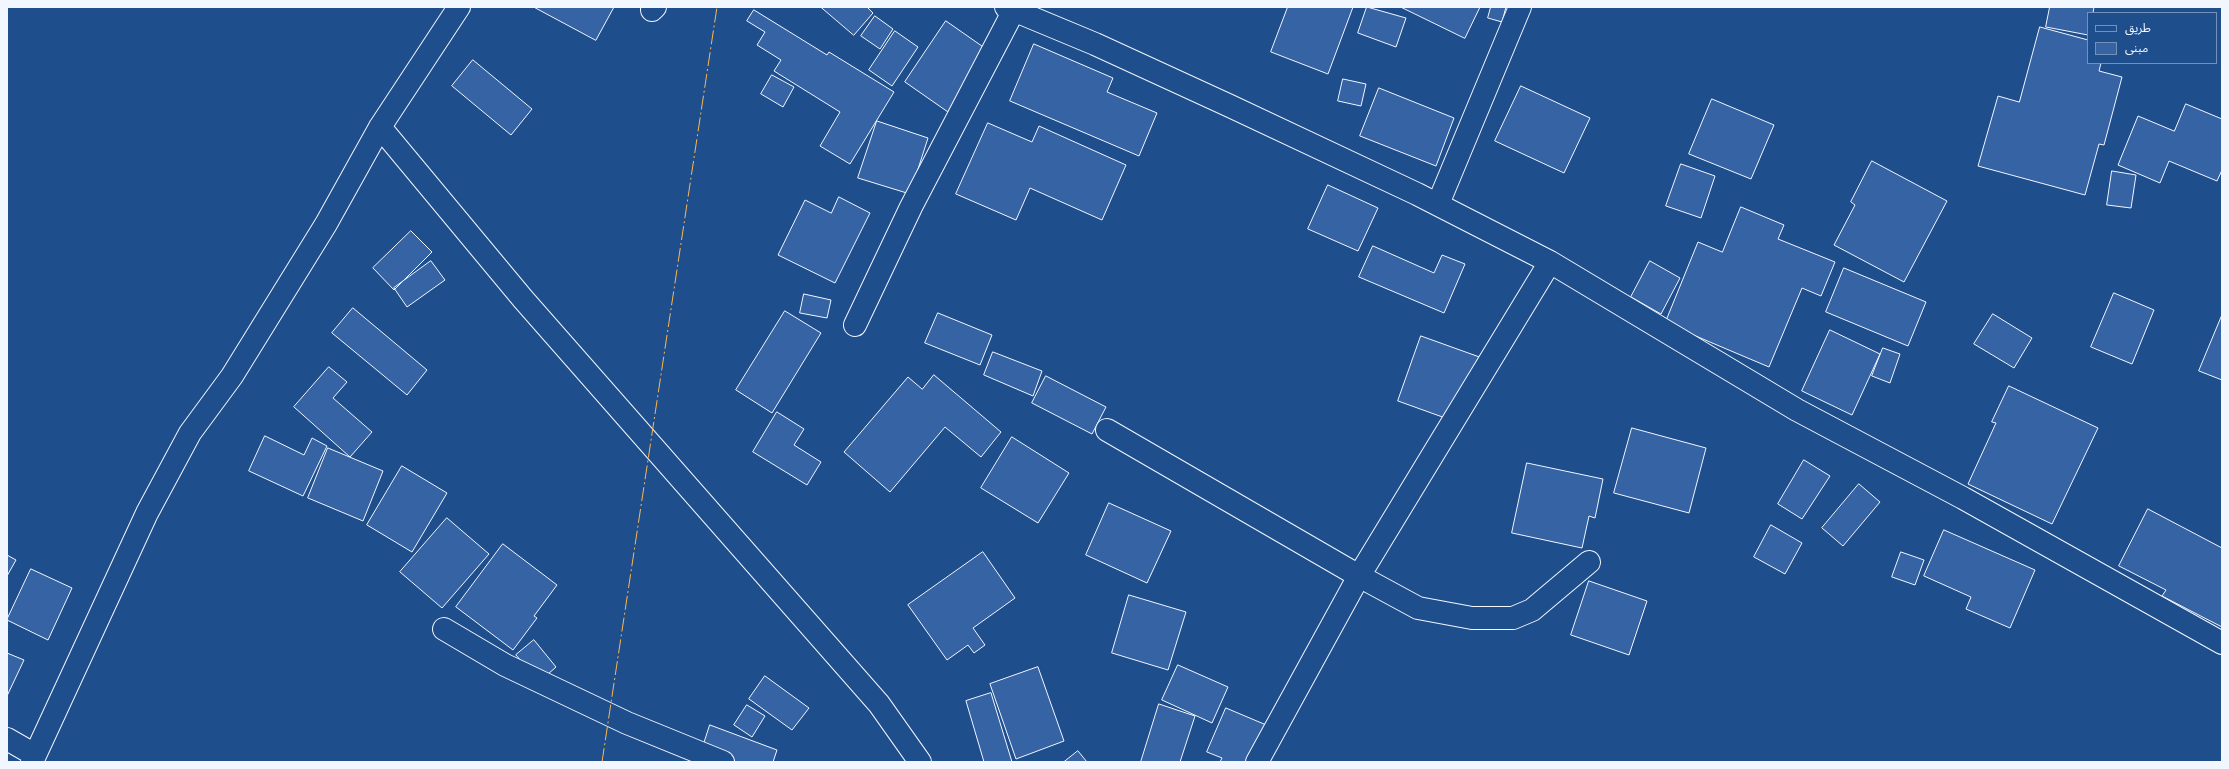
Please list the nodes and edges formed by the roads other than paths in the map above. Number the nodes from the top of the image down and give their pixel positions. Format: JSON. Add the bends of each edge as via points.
{"nodes":[{"id":1,"x":459,"y":7,"type":"edge"},
{"id":2,"x":1520,"y":7,"type":"edge"},
{"id":3,"x":1010,"y":9,"type":"edge"},
{"id":4,"x":380,"y":128,"type":"junction"},
{"id":5,"x":1438,"y":204,"type":"junction"},
{"id":6,"x":1550,"y":262,"type":"junction"},
{"id":7,"x":855,"y":325,"type":"dead end"},
{"id":8,"x":1107,"y":430,"type":"dead end"},
{"id":9,"x":1589,"y":562,"type":"dead end"},
{"id":10,"x":1360,"y":576,"type":"junction"},
{"id":11,"x":444,"y":629,"type":"dead end"},
{"id":12,"x":2222,"y":643,"type":"edge"},
{"id":13,"x":7,"y":739,"type":"edge"},
{"id":14,"x":33,"y":758,"type":"edge"},
{"id":15,"x":724,"y":762,"type":"edge"},
{"id":16,"x":920,"y":762,"type":"edge"},
{"id":17,"x":1257,"y":762,"type":"edge"}],
"edges":[{"from":1,"to":4,"type":"street"},
{"from":2,"to":5,"type":"street"},
{"from":3,"to":5,"type":"street","via":[[1230,106]]},
{"from":3,"to":7,"type":"street"},
{"from":4,"to":14,"type":"street","via":[[326,224],[236,370],[190,433],[147,513]]},
{"from":4,"to":16,"type":"street","via":[[523,299],[879,704]]},
{"from":5,"to":6,"type":"street"},
{"from":6,"to":10,"type":"street"},
{"from":6,"to":12,"type":"street","via":[[1796,410],[1963,498]]},
{"from":8,"to":10,"type":"street"},
{"from":9,"to":10,"type":"street","via":[[1532,610],[1513,618],[1472,618],[1418,608]]},
{"from":10,"to":17,"type":"street"},
{"from":11,"to":15,"type":"street","via":[[505,665],[627,722]]},
{"from":13,"to":14,"type":"street"}]}
